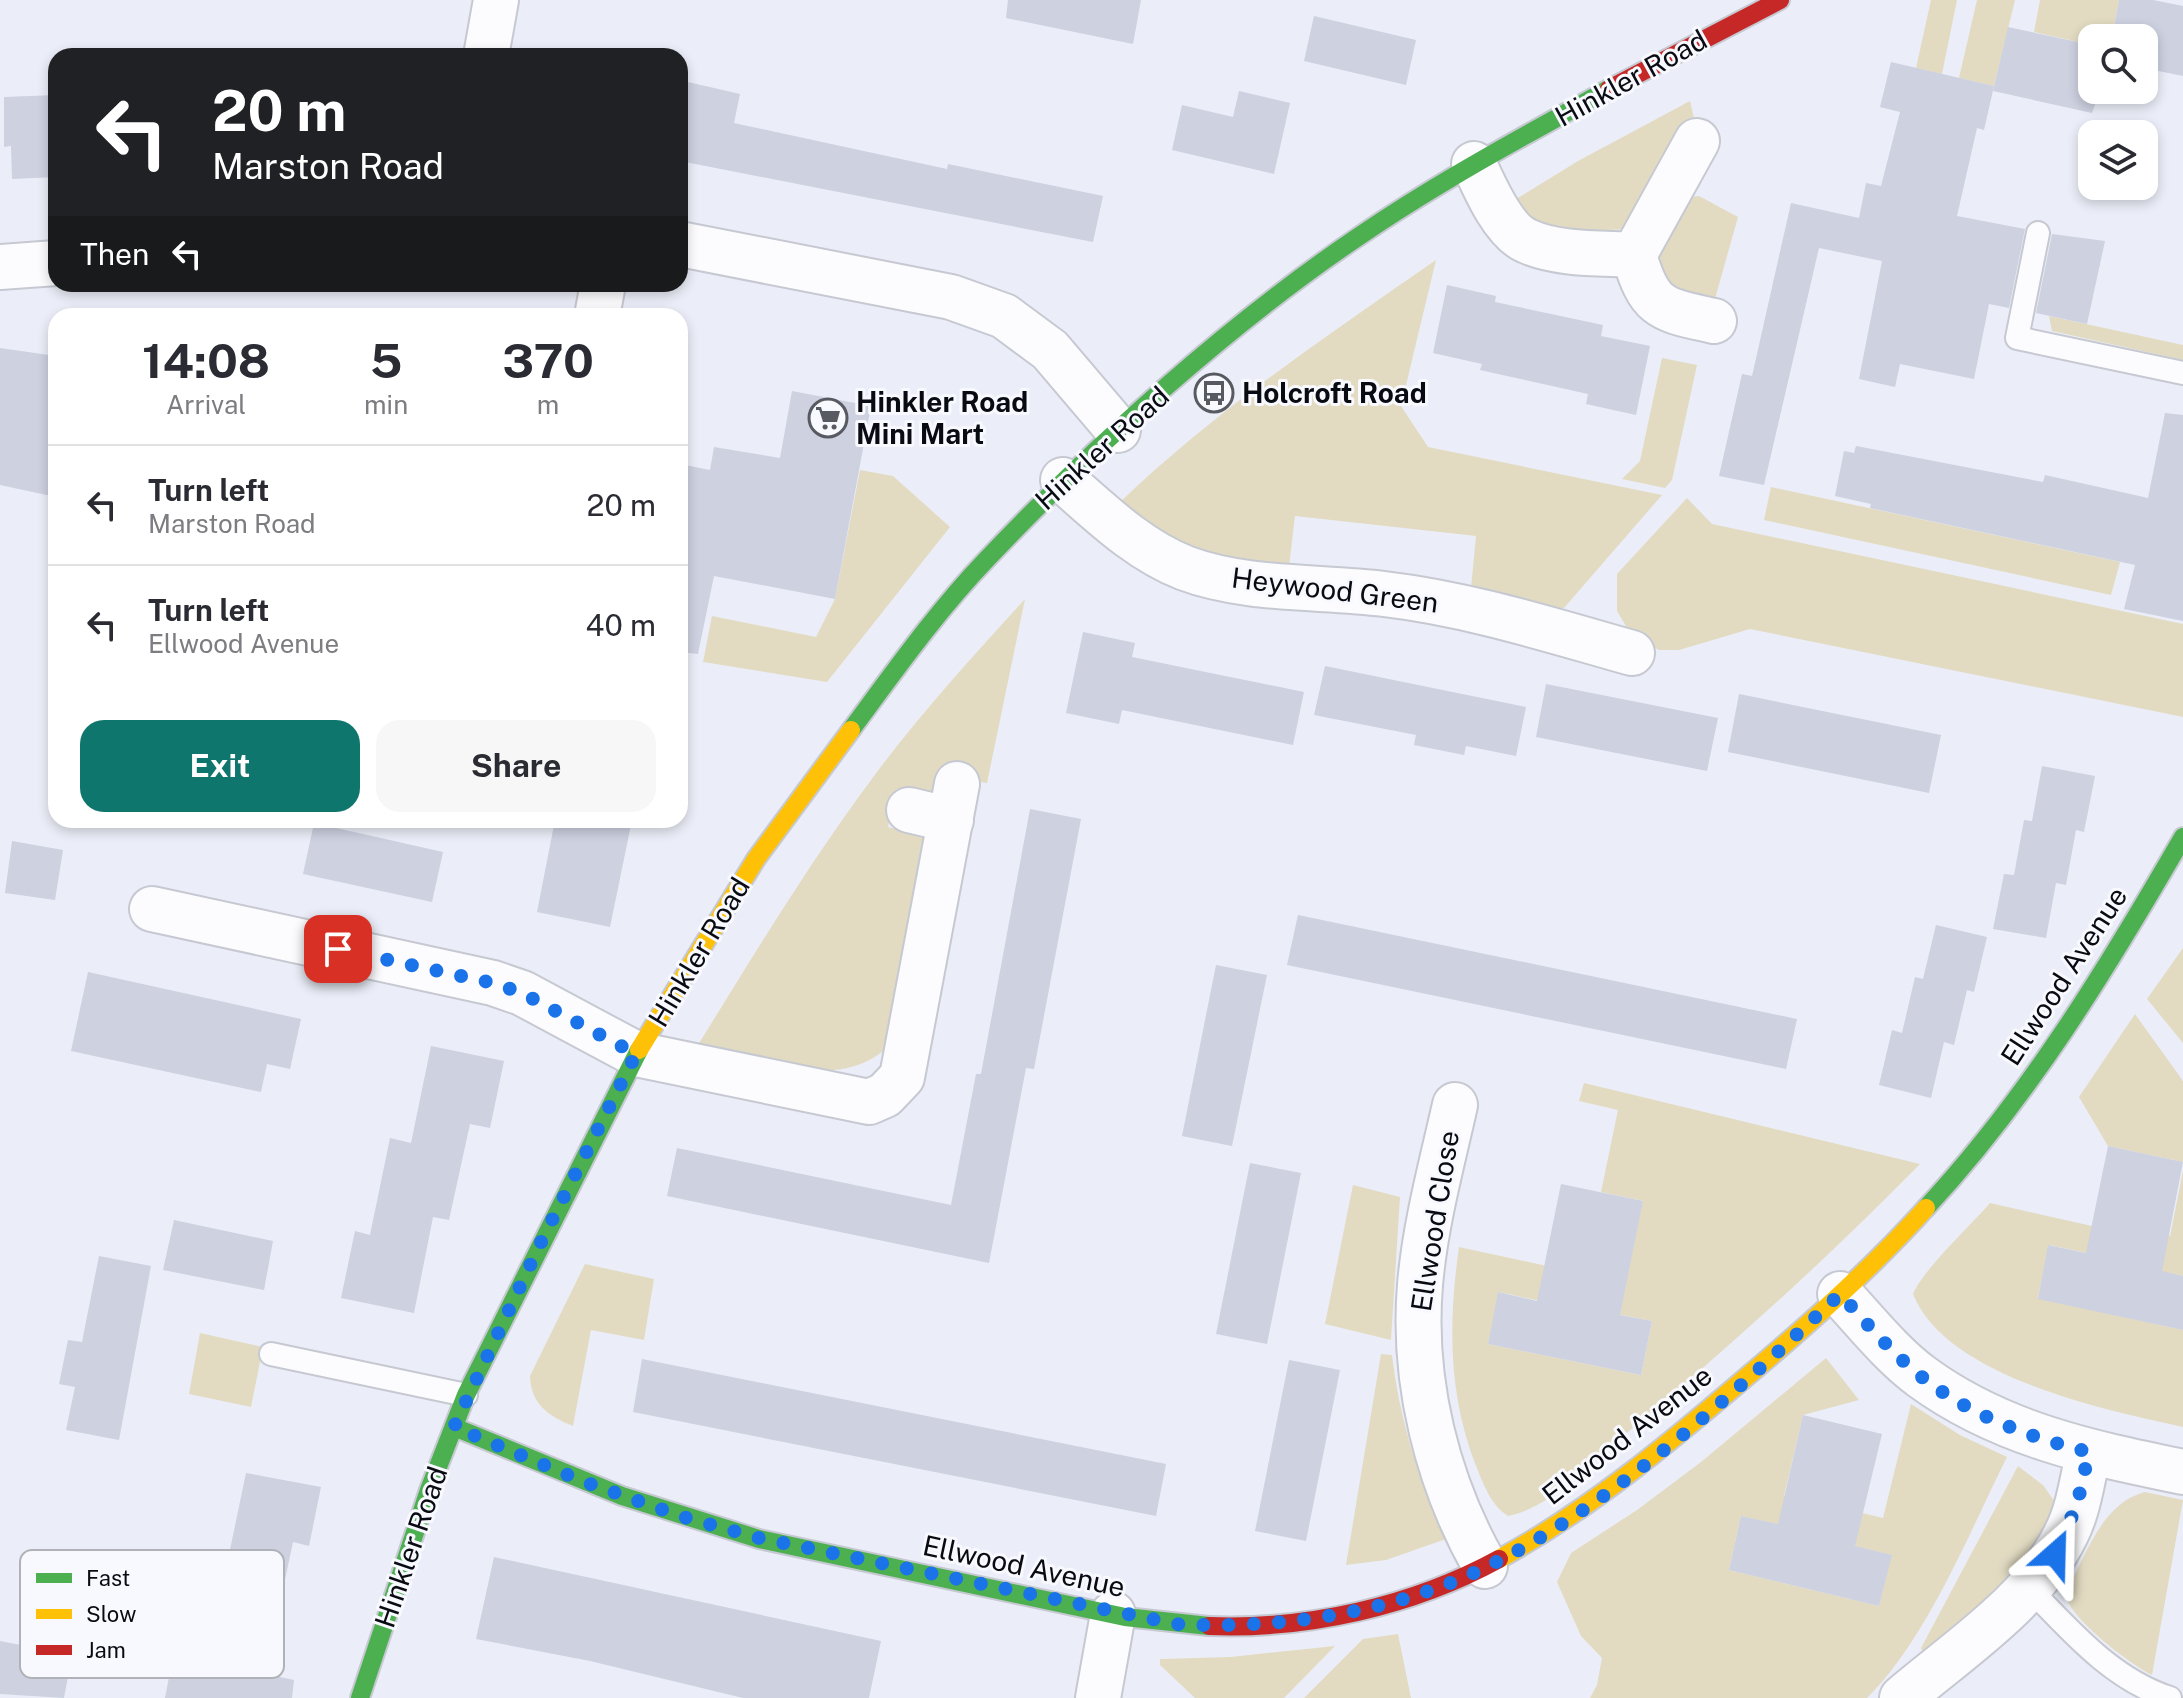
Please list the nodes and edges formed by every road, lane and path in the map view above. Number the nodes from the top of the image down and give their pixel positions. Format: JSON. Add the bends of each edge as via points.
{"nodes":[{"id":1,"x":496,"y":0,"type":"edge"},
{"id":2,"x":1780,"y":0,"type":"edge"},
{"id":3,"x":487,"y":48,"type":"edge"},
{"id":4,"x":1697,"y":141,"type":"dead end"},
{"id":5,"x":1474,"y":164,"type":"junction"},
{"id":6,"x":2038,"y":233,"type":"dead end"},
{"id":7,"x":688,"y":246,"type":"edge"},
{"id":8,"x":1634,"y":255,"type":"junction"},
{"id":9,"x":48,"y":264,"type":"edge"},
{"id":10,"x":0,"y":267,"type":"edge"},
{"id":11,"x":1699,"y":326,"type":"dead end"},
{"id":12,"x":2183,"y":373,"type":"edge"},
{"id":13,"x":1118,"y":430,"type":"junction"},
{"id":14,"x":1063,"y":480,"type":"junction"},
{"id":15,"x":1632,"y":653,"type":"dead end"},
{"id":16,"x":909,"y":810,"type":"dead end"},
{"id":17,"x":2183,"y":837,"type":"edge"},
{"id":18,"x":2158,"y":881,"type":"junction"},
{"id":19,"x":2183,"y":887,"type":"edge"},
{"id":20,"x":152,"y":909,"type":"dead end"},
{"id":21,"x":636,"y":1054,"type":"junction"},
{"id":22,"x":1455,"y":1105,"type":"dead end"},
{"id":23,"x":1840,"y":1294,"type":"junction"},
{"id":24,"x":271,"y":1354,"type":"dead end"},
{"id":25,"x":466,"y":1395,"type":"junction"},
{"id":26,"x":454,"y":1427,"type":"junction"},
{"id":27,"x":2089,"y":1452,"type":"junction"},
{"id":28,"x":2183,"y":1472,"type":"edge"},
{"id":29,"x":1485,"y":1566,"type":"junction"},
{"id":30,"x":2028,"y":1587,"type":"junction"},
{"id":31,"x":1113,"y":1614,"type":"junction"},
{"id":32,"x":360,"y":1698,"type":"edge"},
{"id":33,"x":1098,"y":1698,"type":"edge"},
{"id":34,"x":1902,"y":1698,"type":"edge"},
{"id":35,"x":2170,"y":1698,"type":"edge"}],
"edges":[{"from":1,"to":3,"type":"street"},
{"from":2,"to":5,"type":"street","name":"Hinkler Road","via":[[1676,51]]},
{"from":4,"to":8,"type":"street"},
{"from":5,"to":8,"type":"street","via":[[1492,203],[1524,241],[1569,251]]},
{"from":5,"to":13,"type":"street","name":"Hinkler Road","via":[[1357,237],[1263,307]]},
{"from":6,"to":12,"type":"lane","via":[[2017,338]]},
{"from":7,"to":13,"type":"street","via":[[951,297],[1004,316],[1050,350]]},
{"from":8,"to":11,"type":"street","via":[[1641,282],[1654,302]]},
{"from":9,"to":10,"type":"street"},
{"from":13,"to":14,"type":"street","name":"Hinkler Road"},
{"from":14,"to":15,"type":"street","name":"Heywood Green","via":[[1136,543],[1187,568],[1247,581],[1385,594],[1495,613]]},
{"from":14,"to":21,"type":"street","name":"Hinkler Road","via":[[985,560],[891,676],[756,859]]},
{"from":16,"to":21,"type":"street","name":"Hinkler Road","via":[[954,802],[902,1077],[885,1095],[869,1102]]},
{"from":17,"to":18,"type":"street","name":"Ellwood Avenue"},
{"from":18,"to":19,"type":"lane"},
{"from":18,"to":23,"type":"street","name":"Ellwood Avenue","via":[[2107,969],[2022,1092],[1899,1237]]},
{"from":20,"to":21,"type":"street","via":[[493,983]]},
{"from":21,"to":25,"type":"street","name":"Hinkler Road"},
{"from":22,"to":29,"type":"street","name":"Ellwood Close","via":[[1420,1283],[1419,1357],[1441,1463]]},
{"from":23,"to":27,"type":"street","via":[[1911,1367],[1948,1393],[2010,1428]]},
{"from":23,"to":29,"type":"street","name":"Ellwood Avenue","via":[[1655,1456],[1541,1536]]},
{"from":24,"to":25,"type":"lane"},
{"from":25,"to":26,"type":"street","name":"Hinkler Road"},
{"from":26,"to":31,"type":"street","name":"Ellwood Avenue","via":[[693,1520]]},
{"from":26,"to":32,"type":"street","name":"Hinkler Road"},
{"from":27,"to":28,"type":"street"},
{"from":27,"to":30,"type":"street","via":[[2067,1532]]},
{"from":29,"to":31,"type":"street","name":"Ellwood Avenue","via":[[1448,1584],[1376,1606],[1244,1625],[1176,1624]]},
{"from":30,"to":34,"type":"street"},
{"from":30,"to":35,"type":"lane","via":[[2101,1659],[2138,1685]]},
{"from":31,"to":33,"type":"street"}]}
